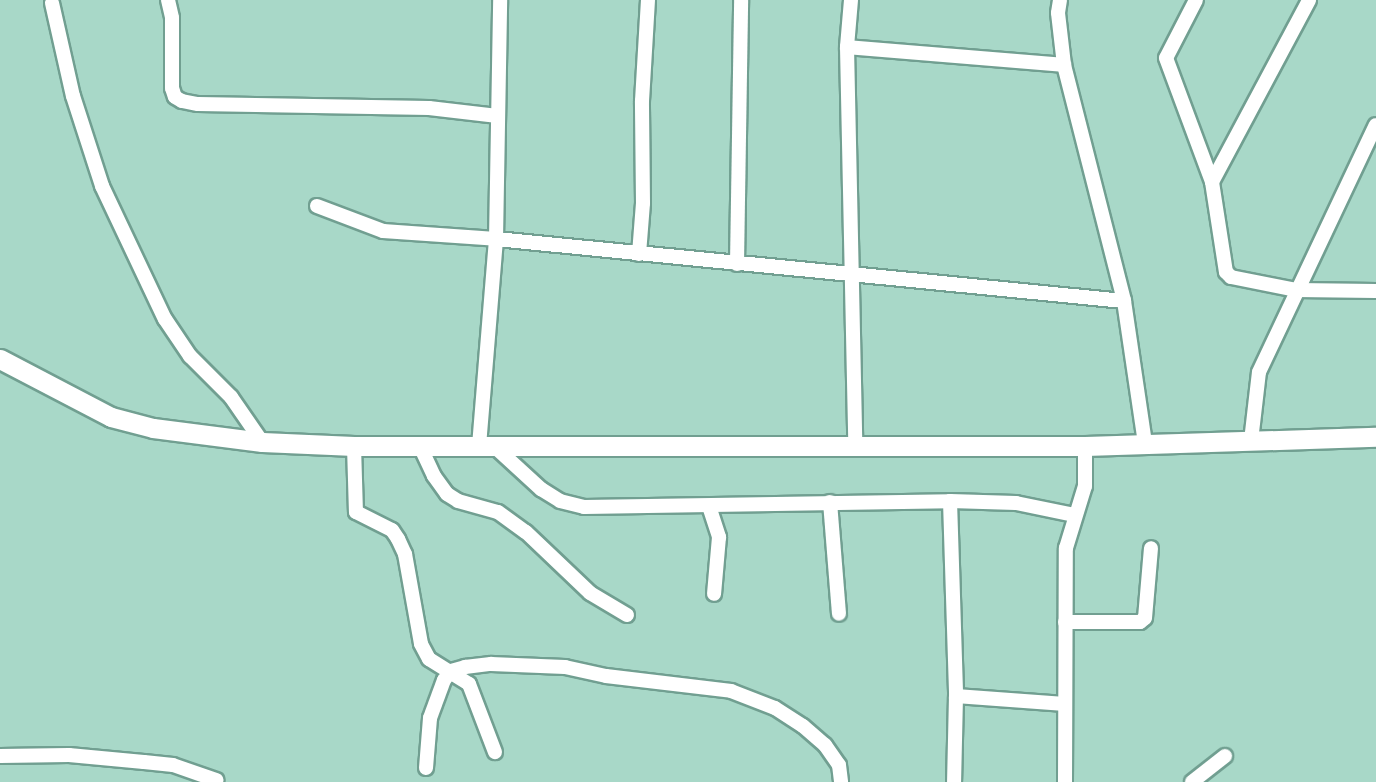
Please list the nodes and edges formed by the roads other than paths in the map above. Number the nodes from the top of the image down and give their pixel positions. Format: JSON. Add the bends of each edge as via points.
{"nodes":[{"id":1,"x":168,"y":0,"type":"edge"},
{"id":2,"x":500,"y":0,"type":"edge"},
{"id":3,"x":648,"y":0,"type":"edge"},
{"id":4,"x":741,"y":0,"type":"edge"},
{"id":5,"x":851,"y":0,"type":"edge"},
{"id":6,"x":1060,"y":0,"type":"edge"},
{"id":7,"x":1196,"y":0,"type":"edge"},
{"id":8,"x":1309,"y":0,"type":"edge"},
{"id":9,"x":52,"y":3,"type":"dead end"},
{"id":10,"x":847,"y":47,"type":"junction"},
{"id":11,"x":1064,"y":65,"type":"junction"},
{"id":12,"x":498,"y":116,"type":"junction"},
{"id":13,"x":1376,"y":125,"type":"edge"},
{"id":14,"x":1212,"y":182,"type":"junction"},
{"id":15,"x":317,"y":206,"type":"dead end"},
{"id":16,"x":496,"y":239,"type":"junction"},
{"id":17,"x":639,"y":254,"type":"junction"},
{"id":18,"x":737,"y":264,"type":"junction"},
{"id":19,"x":853,"y":273,"type":"junction"},
{"id":20,"x":1296,"y":290,"type":"junction"},
{"id":21,"x":1376,"y":291,"type":"edge"},
{"id":22,"x":1124,"y":301,"type":"junction"},
{"id":23,"x":0,"y":359,"type":"edge"},
{"id":24,"x":1376,"y":437,"type":"edge"},
{"id":25,"x":1251,"y":441,"type":"junction"},
{"id":26,"x":262,"y":442,"type":"junction"},
{"id":27,"x":1145,"y":443,"type":"junction"},
{"id":28,"x":855,"y":444,"type":"junction"},
{"id":29,"x":354,"y":446,"type":"junction"},
{"id":30,"x":420,"y":446,"type":"junction"},
{"id":31,"x":487,"y":446,"type":"junction"},
{"id":32,"x":1085,"y":446,"type":"junction"},
{"id":33,"x":950,"y":501,"type":"junction"},
{"id":34,"x":830,"y":502,"type":"junction"},
{"id":35,"x":709,"y":506,"type":"junction"},
{"id":36,"x":1074,"y":515,"type":"junction"},
{"id":37,"x":1151,"y":548,"type":"dead end"},
{"id":38,"x":714,"y":594,"type":"dead end"},
{"id":39,"x":839,"y":614,"type":"dead end"},
{"id":40,"x":627,"y":615,"type":"dead end"},
{"id":41,"x":1065,"y":622,"type":"junction"},
{"id":42,"x":451,"y":671,"type":"junction"},
{"id":43,"x":957,"y":696,"type":"junction"},
{"id":44,"x":1065,"y":704,"type":"junction"},
{"id":45,"x":495,"y":752,"type":"dead end"},
{"id":46,"x":0,"y":756,"type":"edge"},
{"id":47,"x":1225,"y":756,"type":"dead end"},
{"id":48,"x":426,"y":768,"type":"dead end"},
{"id":49,"x":216,"y":780,"type":"dead end"},
{"id":50,"x":841,"y":782,"type":"edge"},
{"id":51,"x":954,"y":782,"type":"edge"},
{"id":52,"x":1065,"y":782,"type":"edge"},
{"id":53,"x":1192,"y":782,"type":"edge"}],
"edges":[{"from":1,"to":12,"type":"street","via":[[172,88],[182,102],[429,108]]},
{"from":2,"to":12,"type":"street"},
{"from":3,"to":17,"type":"street"},
{"from":4,"to":18,"type":"street"},
{"from":5,"to":10,"type":"street"},
{"from":6,"to":11,"type":"street"},
{"from":7,"to":14,"type":"street","via":[[1166,58]]},
{"from":8,"to":14,"type":"street"},
{"from":9,"to":26,"type":"street","via":[[73,96],[102,186],[165,319],[190,356],[231,397]]},
{"from":10,"to":11,"type":"street"},
{"from":10,"to":19,"type":"street"},
{"from":11,"to":22,"type":"street"},
{"from":12,"to":16,"type":"street"},
{"from":13,"to":20,"type":"street"},
{"from":14,"to":20,"type":"street","via":[[1226,272],[1231,277]]},
{"from":15,"to":16,"type":"street","via":[[383,232]]},
{"from":16,"to":17,"type":"street"},
{"from":16,"to":31,"type":"street"},
{"from":17,"to":18,"type":"street"},
{"from":18,"to":19,"type":"street"},
{"from":19,"to":22,"type":"street"},
{"from":19,"to":28,"type":"street"},
{"from":20,"to":21,"type":"street"},
{"from":20,"to":25,"type":"street","via":[[1259,372]]},
{"from":22,"to":27,"type":"street"},
{"from":23,"to":26,"type":"main road","via":[[111,416],[153,428]]},
{"from":24,"to":25,"type":"main road"},
{"from":25,"to":27,"type":"main road"},
{"from":26,"to":29,"type":"main road"},
{"from":27,"to":32,"type":"main road"},
{"from":28,"to":31,"type":"main road"},
{"from":28,"to":32,"type":"main road"},
{"from":29,"to":30,"type":"main road"},
{"from":29,"to":42,"type":"street","via":[[356,512],[392,530],[398,539],[405,554],[421,644],[429,659]]},
{"from":30,"to":31,"type":"main road"},
{"from":30,"to":40,"type":"street","via":[[447,494],[498,512],[590,593]]},
{"from":31,"to":35,"type":"street","via":[[560,501],[584,507]]},
{"from":32,"to":36,"type":"street","via":[[1085,486]]},
{"from":33,"to":34,"type":"street"},
{"from":33,"to":36,"type":"street","via":[[1016,503]]},
{"from":33,"to":43,"type":"street"},
{"from":34,"to":35,"type":"street"},
{"from":34,"to":39,"type":"street"},
{"from":35,"to":38,"type":"street","via":[[719,537]]},
{"from":36,"to":41,"type":"street","via":[[1066,548]]},
{"from":37,"to":41,"type":"street","via":[[1145,618],[1140,622]]},
{"from":41,"to":44,"type":"street"},
{"from":42,"to":45,"type":"street","via":[[469,684],[476,696]]},
{"from":42,"to":48,"type":"street","via":[[437,693],[430,718]]},
{"from":42,"to":50,"type":"street","via":[[491,664],[565,667],[731,691],[775,708],[803,726],[839,765]]},
{"from":43,"to":44,"type":"street"},
{"from":43,"to":51,"type":"street"},
{"from":44,"to":52,"type":"street"},
{"from":46,"to":49,"type":"street","via":[[69,755],[173,765]]},
{"from":47,"to":53,"type":"street"}]}
